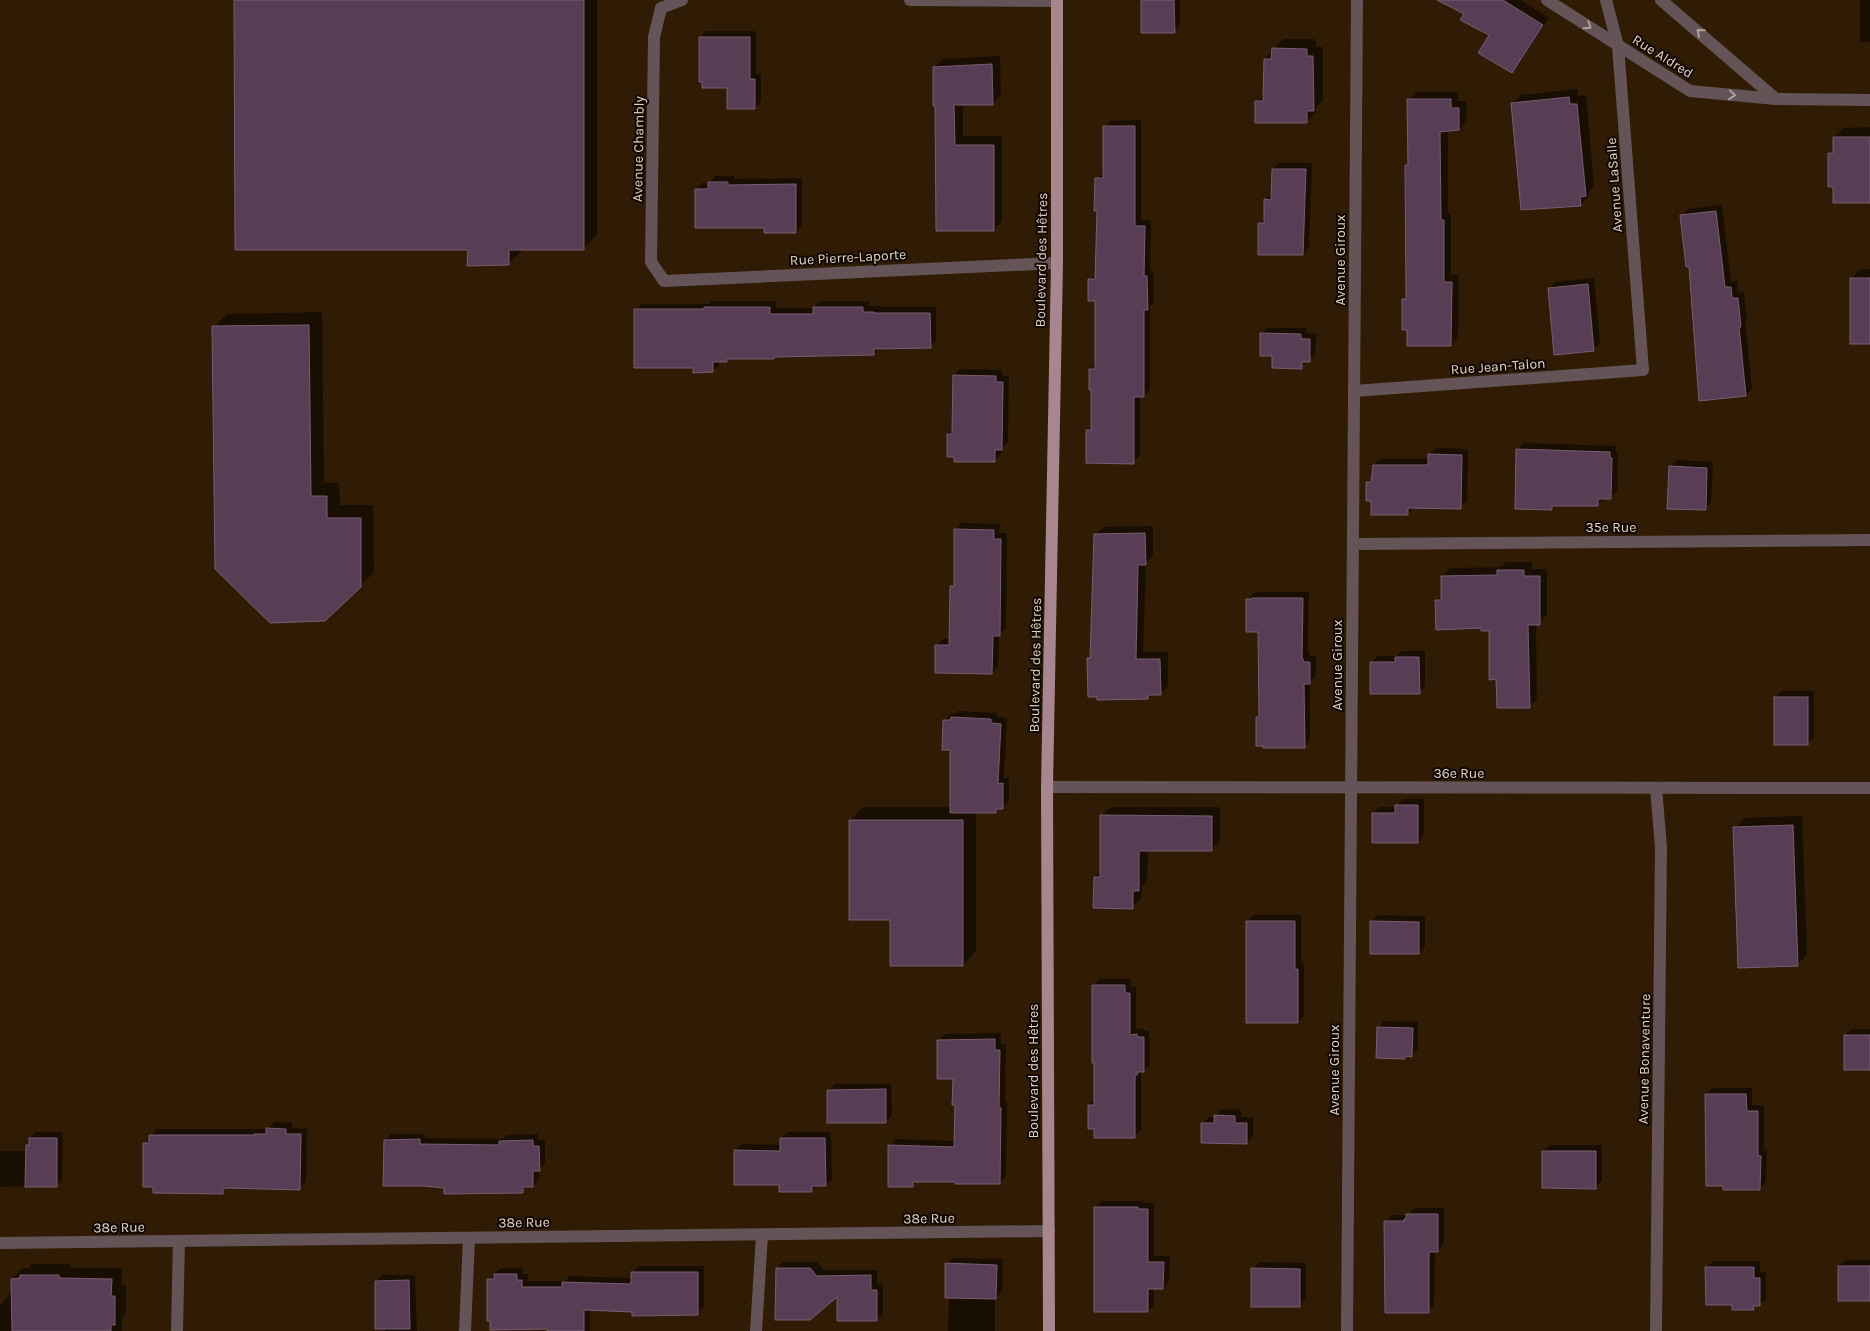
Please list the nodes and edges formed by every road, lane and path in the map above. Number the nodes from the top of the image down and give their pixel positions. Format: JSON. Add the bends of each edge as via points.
{"nodes":[{"id":1,"x":682,"y":0,"type":"edge"},
{"id":2,"x":910,"y":0,"type":"edge"},
{"id":3,"x":1357,"y":0,"type":"edge"},
{"id":4,"x":1547,"y":0,"type":"edge"},
{"id":5,"x":1606,"y":0,"type":"edge"},
{"id":6,"x":1661,"y":0,"type":"edge"},
{"id":7,"x":1057,"y":1,"type":"edge"},
{"id":8,"x":1618,"y":46,"type":"junction"},
{"id":9,"x":1776,"y":99,"type":"junction"},
{"id":10,"x":1870,"y":100,"type":"edge"},
{"id":11,"x":651,"y":262,"type":"joint"},
{"id":12,"x":1057,"y":263,"type":"junction"},
{"id":13,"x":1643,"y":370,"type":"joint"},
{"id":14,"x":1354,"y":391,"type":"junction"},
{"id":15,"x":1870,"y":540,"type":"edge"},
{"id":16,"x":1353,"y":544,"type":"junction"},
{"id":17,"x":1047,"y":787,"type":"junction"},
{"id":18,"x":1351,"y":788,"type":"junction"},
{"id":19,"x":1656,"y":788,"type":"junction"},
{"id":20,"x":1870,"y":788,"type":"edge"},
{"id":21,"x":1049,"y":1231,"type":"junction"},
{"id":22,"x":762,"y":1235,"type":"junction"},
{"id":23,"x":469,"y":1238,"type":"junction"},
{"id":24,"x":179,"y":1241,"type":"junction"},
{"id":25,"x":0,"y":1243,"type":"edge"},
{"id":26,"x":177,"y":1331,"type":"edge"},
{"id":27,"x":465,"y":1331,"type":"edge"},
{"id":28,"x":756,"y":1331,"type":"edge"},
{"id":29,"x":1049,"y":1331,"type":"edge"},
{"id":30,"x":1347,"y":1331,"type":"edge"},
{"id":31,"x":1656,"y":1331,"type":"edge"}],
"edges":[{"from":1,"to":11,"type":"street","name":"Avenue Chambly","via":[[661,8],[654,37]]},
{"from":2,"to":7,"type":"street"},
{"from":3,"to":14,"type":"street","name":"Avenue Giroux"},
{"from":4,"to":8,"type":"street","name":"Rue Aldred","one_way":true},
{"from":5,"to":8,"type":"street","name":"Avenue LaSalle"},
{"from":9,"to":6,"type":"street","one_way":true},
{"from":7,"to":12,"type":"main road","name":"Boulevard des Hêtres"},
{"from":8,"to":9,"type":"street","name":"Rue Aldred","one_way":true,"via":[[1690,91]]},
{"from":8,"to":13,"type":"street","name":"Avenue LaSalle"},
{"from":9,"to":10,"type":"street","name":"Rue Aldred"},
{"from":11,"to":12,"type":"street","name":"Rue Pierre-Laporte","via":[[664,281]]},
{"from":12,"to":17,"type":"main road","name":"Boulevard des Hêtres"},
{"from":13,"to":14,"type":"street","name":"Rue Jean-Talon"},
{"from":14,"to":16,"type":"street","name":"Avenue Giroux"},
{"from":15,"to":16,"type":"street","name":"35e Rue"},
{"from":16,"to":18,"type":"street","name":"Avenue Giroux"},
{"from":17,"to":18,"type":"street","name":"36e Rue"},
{"from":17,"to":21,"type":"main road","name":"Boulevard des Hêtres"},
{"from":18,"to":19,"type":"street","name":"36e Rue"},
{"from":18,"to":30,"type":"street","name":"Avenue Giroux"},
{"from":19,"to":20,"type":"street","name":"36e Rue"},
{"from":19,"to":31,"type":"street","name":"Avenue Bonaventure","via":[[1661,847]]},
{"from":21,"to":22,"type":"street","name":"38e Rue"},
{"from":21,"to":29,"type":"main road","name":"Boulevard des Hêtres"},
{"from":22,"to":23,"type":"street","name":"38e Rue"},
{"from":22,"to":28,"type":"street"},
{"from":23,"to":24,"type":"street","name":"38e Rue"},
{"from":23,"to":27,"type":"street"},
{"from":24,"to":25,"type":"street","name":"38e Rue"},
{"from":24,"to":26,"type":"street"}]}
